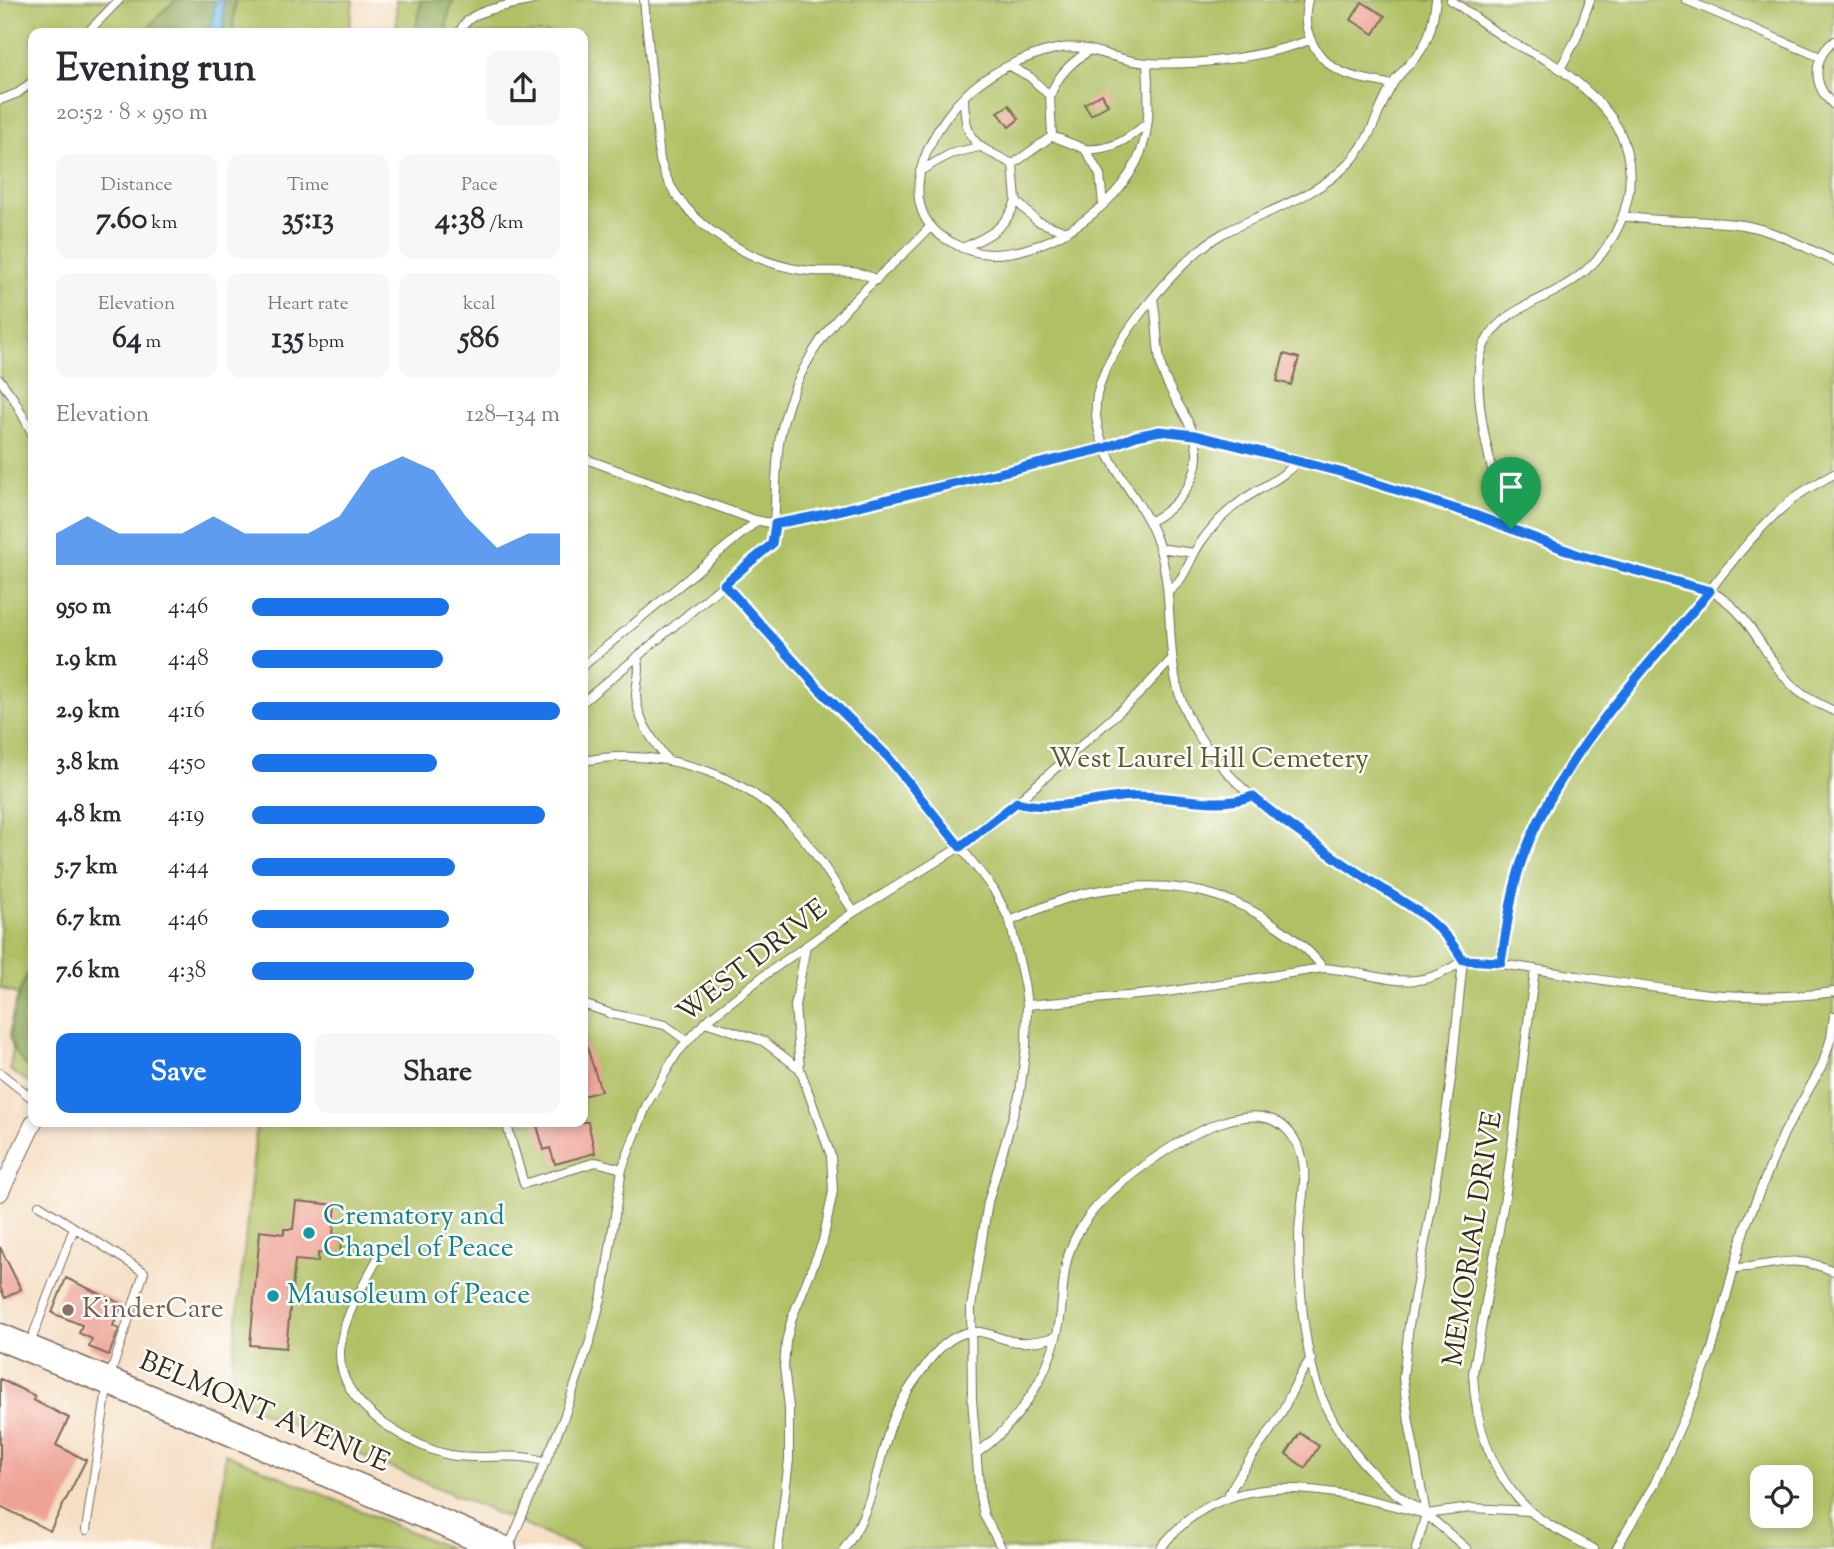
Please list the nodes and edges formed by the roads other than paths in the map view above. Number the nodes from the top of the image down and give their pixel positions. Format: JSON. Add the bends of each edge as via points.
{"nodes":[{"id":1,"x":119,"y":0,"type":"edge"},
{"id":2,"x":534,"y":0,"type":"edge"},
{"id":3,"x":644,"y":0,"type":"edge"},
{"id":4,"x":1308,"y":0,"type":"edge"},
{"id":5,"x":1436,"y":0,"type":"edge"},
{"id":6,"x":1451,"y":0,"type":"edge"},
{"id":7,"x":1590,"y":0,"type":"edge"},
{"id":8,"x":1686,"y":0,"type":"edge"},
{"id":9,"x":92,"y":28,"type":"edge"},
{"id":10,"x":461,"y":28,"type":"edge"},
{"id":11,"x":1310,"y":40,"type":"junction"},
{"id":12,"x":1834,"y":41,"type":"edge"},
{"id":13,"x":1090,"y":50,"type":"junction"},
{"id":14,"x":1819,"y":57,"type":"junction"},
{"id":15,"x":1147,"y":63,"type":"junction"},
{"id":16,"x":1010,"y":66,"type":"junction"},
{"id":17,"x":1560,"y":69,"type":"junction"},
{"id":18,"x":28,"y":85,"type":"edge"},
{"id":19,"x":1392,"y":85,"type":"junction"},
{"id":20,"x":1050,"y":96,"type":"junction"},
{"id":21,"x":964,"y":98,"type":"junction"},
{"id":22,"x":0,"y":100,"type":"edge"},
{"id":23,"x":1834,"y":105,"type":"edge"},
{"id":24,"x":1147,"y":123,"type":"junction"},
{"id":25,"x":1052,"y":136,"type":"junction"},
{"id":26,"x":979,"y":147,"type":"junction"},
{"id":27,"x":1085,"y":149,"type":"junction"},
{"id":28,"x":1013,"y":163,"type":"junction"},
{"id":29,"x":920,"y":171,"type":"junction"},
{"id":30,"x":1016,"y":201,"type":"junction"},
{"id":31,"x":1103,"y":205,"type":"junction"},
{"id":32,"x":1623,"y":216,"type":"junction"},
{"id":33,"x":929,"y":228,"type":"junction"},
{"id":34,"x":1066,"y":232,"type":"junction"},
{"id":35,"x":962,"y":248,"type":"junction"},
{"id":36,"x":1834,"y":261,"type":"edge"},
{"id":37,"x":876,"y":280,"type":"junction"},
{"id":38,"x":1153,"y":299,"type":"junction"},
{"id":39,"x":0,"y":380,"type":"edge"},
{"id":40,"x":28,"y":426,"type":"edge"},
{"id":41,"x":1195,"y":435,"type":"junction"},
{"id":42,"x":1105,"y":448,"type":"junction"},
{"id":43,"x":588,"y":460,"type":"edge"},
{"id":44,"x":1298,"y":461,"type":"junction"},
{"id":45,"x":1834,"y":474,"type":"edge"},
{"id":46,"x":757,"y":521,"type":"junction"},
{"id":47,"x":1149,"y":522,"type":"junction"},
{"id":48,"x":775,"y":524,"type":"junction"},
{"id":49,"x":1511,"y":529,"type":"junction"},
{"id":50,"x":1159,"y":548,"type":"junction"},
{"id":51,"x":1194,"y":553,"type":"junction"},
{"id":52,"x":724,"y":584,"type":"junction"},
{"id":53,"x":1710,"y":591,"type":"junction"},
{"id":54,"x":1168,"y":592,"type":"junction"},
{"id":55,"x":637,"y":657,"type":"junction"},
{"id":56,"x":1171,"y":660,"type":"junction"},
{"id":57,"x":588,"y":662,"type":"edge"},
{"id":58,"x":588,"y":698,"type":"edge"},
{"id":59,"x":1834,"y":711,"type":"edge"},
{"id":60,"x":588,"y":760,"type":"edge"},
{"id":61,"x":668,"y":761,"type":"junction"},
{"id":62,"x":1252,"y":796,"type":"junction"},
{"id":63,"x":1017,"y":802,"type":"junction"},
{"id":64,"x":960,"y":847,"type":"junction"},
{"id":65,"x":854,"y":912,"type":"junction"},
{"id":66,"x":1010,"y":921,"type":"junction"},
{"id":67,"x":806,"y":946,"type":"junction"},
{"id":68,"x":1463,"y":960,"type":"junction"},
{"id":69,"x":1501,"y":962,"type":"junction"},
{"id":70,"x":1322,"y":968,"type":"junction"},
{"id":71,"x":1535,"y":969,"type":"junction"},
{"id":72,"x":1834,"y":992,"type":"edge"},
{"id":73,"x":1027,"y":1005,"type":"junction"},
{"id":74,"x":588,"y":1006,"type":"edge"},
{"id":75,"x":1834,"y":1016,"type":"edge"},
{"id":76,"x":705,"y":1022,"type":"junction"},
{"id":77,"x":687,"y":1041,"type":"junction"},
{"id":78,"x":800,"y":1069,"type":"junction"},
{"id":79,"x":0,"y":1073,"type":"edge"},
{"id":80,"x":28,"y":1095,"type":"edge"},
{"id":81,"x":32,"y":1127,"type":"edge"},
{"id":82,"x":507,"y":1127,"type":"edge"},
{"id":83,"x":622,"y":1168,"type":"junction"},
{"id":84,"x":0,"y":1193,"type":"edge"},
{"id":85,"x":39,"y":1205,"type":"dead end"},
{"id":86,"x":74,"y":1228,"type":"junction"},
{"id":87,"x":382,"y":1250,"type":"dead end"},
{"id":88,"x":1735,"y":1268,"type":"junction"},
{"id":89,"x":1834,"y":1271,"type":"edge"},
{"id":90,"x":971,"y":1331,"type":"junction"},
{"id":91,"x":0,"y":1337,"type":"edge"},
{"id":92,"x":1056,"y":1337,"type":"junction"},
{"id":93,"x":28,"y":1348,"type":"junction"},
{"id":94,"x":1311,"y":1359,"type":"junction"},
{"id":95,"x":108,"y":1382,"type":"junction"},
{"id":96,"x":976,"y":1454,"type":"junction"},
{"id":97,"x":546,"y":1462,"type":"junction"},
{"id":98,"x":1228,"y":1496,"type":"junction"},
{"id":99,"x":1531,"y":1511,"type":"junction"},
{"id":100,"x":1426,"y":1514,"type":"junction"},
{"id":101,"x":86,"y":1530,"type":"dead end"},
{"id":102,"x":505,"y":1549,"type":"edge"},
{"id":103,"x":778,"y":1549,"type":"edge"},
{"id":104,"x":844,"y":1549,"type":"edge"},
{"id":105,"x":1002,"y":1549,"type":"edge"},
{"id":106,"x":1160,"y":1549,"type":"edge"},
{"id":107,"x":1416,"y":1549,"type":"edge"},
{"id":108,"x":1467,"y":1549,"type":"edge"},
{"id":109,"x":1594,"y":1549,"type":"edge"},
{"id":110,"x":1616,"y":1549,"type":"edge"}],
"edges":[{"from":1,"to":9,"type":"lane"},
{"from":2,"to":10,"type":"lane","via":[[474,15]]},
{"from":3,"to":37,"type":"lane","via":[[660,160],[683,204],[719,236],[761,258],[803,271],[863,273]]},
{"from":4,"to":11,"type":"lane"},
{"from":5,"to":19,"type":"lane","via":[[1428,39]]},
{"from":6,"to":17,"type":"lane"},
{"from":7,"to":17,"type":"lane"},
{"from":8,"to":14,"type":"lane"},
{"from":11,"to":15,"type":"lane","via":[[1248,56]]},
{"from":11,"to":19,"type":"lane","via":[[1335,68]]},
{"from":12,"to":14,"type":"lane"},
{"from":13,"to":15,"type":"lane"},
{"from":13,"to":16,"type":"lane","via":[[1065,47]]},
{"from":13,"to":20,"type":"lane","via":[[1063,72]]},
{"from":14,"to":23,"type":"lane","via":[[1818,83]]},
{"from":15,"to":24,"type":"lane"},
{"from":16,"to":20,"type":"lane","via":[[1030,76]]},
{"from":16,"to":21,"type":"lane","via":[[982,81]]},
{"from":17,"to":32,"type":"lane","via":[[1601,106],[1622,135],[1631,172]]},
{"from":18,"to":22,"type":"lane"},
{"from":19,"to":38,"type":"lane","via":[[1373,131],[1348,163],[1299,199],[1203,246]]},
{"from":20,"to":25,"type":"lane"},
{"from":21,"to":26,"type":"lane","via":[[966,125]]},
{"from":21,"to":29,"type":"lane","via":[[931,138]]},
{"from":24,"to":27,"type":"lane","via":[[1120,144]]},
{"from":24,"to":31,"type":"lane","via":[[1139,157]]},
{"from":25,"to":27,"type":"lane"},
{"from":25,"to":28,"type":"lane"},
{"from":26,"to":28,"type":"lane"},
{"from":26,"to":29,"type":"lane","via":[[950,153]]},
{"from":27,"to":31,"type":"lane","via":[[1100,175]]},
{"from":28,"to":30,"type":"lane"},
{"from":29,"to":33,"type":"lane","via":[[921,204]]},
{"from":30,"to":34,"type":"lane","via":[[1037,221]]},
{"from":30,"to":35,"type":"lane","via":[[995,233]]},
{"from":31,"to":34,"type":"lane"},
{"from":32,"to":36,"type":"lane","via":[[1745,225],[1777,234]]},
{"from":32,"to":49,"type":"lane","via":[[1587,269],[1506,317],[1485,344],[1478,377],[1480,398],[1498,496]]},
{"from":33,"to":35,"type":"lane"},
{"from":33,"to":37,"type":"lane"},
{"from":34,"to":35,"type":"lane","via":[[1003,254]]},
{"from":37,"to":48,"type":"lane","via":[[843,311],[808,360],[793,392],[777,453]]},
{"from":38,"to":41,"type":"lane","via":[[1162,368]]},
{"from":38,"to":42,"type":"lane","via":[[1113,354],[1098,388],[1095,413]]},
{"from":39,"to":40,"type":"lane"},
{"from":41,"to":42,"type":"lane","via":[[1147,432]]},
{"from":41,"to":44,"type":"lane"},
{"from":41,"to":47,"type":"lane","via":[[1193,479],[1168,511]]},
{"from":42,"to":47,"type":"lane"},
{"from":42,"to":48,"type":"lane"},
{"from":43,"to":46,"type":"lane"},
{"from":44,"to":49,"type":"lane"},
{"from":44,"to":51,"type":"lane","via":[[1231,509]]},
{"from":45,"to":53,"type":"lane","via":[[1772,517]]},
{"from":46,"to":48,"type":"lane"},
{"from":46,"to":57,"type":"lane"},
{"from":47,"to":50,"type":"lane"},
{"from":48,"to":52,"type":"lane","via":[[772,544]]},
{"from":49,"to":53,"type":"lane","via":[[1579,555]]},
{"from":50,"to":51,"type":"lane"},
{"from":50,"to":54,"type":"lane"},
{"from":51,"to":54,"type":"lane","via":[[1182,580]]},
{"from":52,"to":55,"type":"lane"},
{"from":52,"to":64,"type":"lane","via":[[888,757]]},
{"from":53,"to":59,"type":"lane","via":[[1735,607],[1795,688]]},
{"from":53,"to":69,"type":"lane","via":[[1607,715],[1542,814],[1515,883]]},
{"from":54,"to":56,"type":"lane"},
{"from":55,"to":58,"type":"lane"},
{"from":55,"to":61,"type":"lane","via":[[638,708]]},
{"from":56,"to":62,"type":"lane","via":[[1182,703],[1196,733]]},
{"from":56,"to":63,"type":"lane","name":"WEST DRIVE"},
{"from":60,"to":61,"type":"lane","via":[[629,756]]},
{"from":61,"to":65,"type":"lane","via":[[720,776],[775,810],[804,839]]},
{"from":62,"to":63,"type":"lane","via":[[1230,803],[1135,796],[1043,807]]},
{"from":62,"to":68,"type":"lane","via":[[1363,877],[1430,919]]},
{"from":63,"to":64,"type":"lane","name":"WEST DRIVE"},
{"from":64,"to":65,"type":"lane","name":"WEST DRIVE"},
{"from":64,"to":66,"type":"lane","via":[[994,890]]},
{"from":65,"to":67,"type":"lane","name":"WEST DRIVE"},
{"from":66,"to":70,"type":"lane","via":[[1096,891],[1146,886],[1191,889],[1230,899],[1256,912],[1304,947]]},
{"from":66,"to":73,"type":"lane"},
{"from":67,"to":76,"type":"lane","name":"WEST DRIVE"},
{"from":67,"to":78,"type":"lane","via":[[795,1006]]},
{"from":68,"to":69,"type":"lane"},
{"from":68,"to":70,"type":"lane","via":[[1438,975],[1413,981]]},
{"from":68,"to":100,"type":"lane","name":"MEMORIAL DRIVE","via":[[1451,1079],[1403,1365]]},
{"from":69,"to":71,"type":"lane"},
{"from":70,"to":73,"type":"lane","via":[[1127,997]]},
{"from":71,"to":72,"type":"lane","via":[[1724,993],[1790,996]]},
{"from":71,"to":99,"type":"lane","name":"MEMORIAL DRIVE","via":[[1506,1191],[1473,1373],[1485,1442],[1507,1483]]},
{"from":73,"to":90,"type":"lane","via":[[1020,1092],[986,1212]]},
{"from":74,"to":77,"type":"lane","via":[[664,1025]]},
{"from":75,"to":88,"type":"lane","via":[[1825,1059],[1773,1158],[1745,1227]]},
{"from":76,"to":77,"type":"lane","name":"WEST DRIVE"},
{"from":76,"to":78,"type":"lane","via":[[763,1041]]},
{"from":77,"to":83,"type":"lane","name":"WEST DRIVE","via":[[647,1104]]},
{"from":78,"to":103,"type":"lane","via":[[831,1156],[833,1191],[823,1241],[786,1342],[789,1460]]},
{"from":79,"to":80,"type":"lane"},
{"from":81,"to":84,"type":"street"},
{"from":82,"to":83,"type":"lane","via":[[524,1184],[596,1162]]},
{"from":83,"to":97,"type":"lane","name":"WEST DRIVE","via":[[597,1314]]},
{"from":85,"to":86,"type":"lane"},
{"from":86,"to":93,"type":"lane"},
{"from":86,"to":95,"type":"lane","via":[[145,1272]]},
{"from":87,"to":97,"type":"lane","via":[[340,1344],[340,1367],[356,1398],[390,1427],[434,1450],[470,1457],[525,1456]]},
{"from":88,"to":89,"type":"lane","via":[[1798,1260]]},
{"from":88,"to":110,"type":"lane","via":[[1684,1421]]},
{"from":90,"to":92,"type":"lane","via":[[1017,1342]]},
{"from":90,"to":96,"type":"lane"},
{"from":90,"to":104,"type":"lane","via":[[944,1345],[930,1359],[901,1401],[869,1505]]},
{"from":91,"to":93,"type":"main road","name":"BELMONT AVENUE"},
{"from":92,"to":94,"type":"lane","via":[[1071,1248],[1104,1199],[1186,1138],[1240,1116],[1260,1116],[1275,1121],[1292,1137],[1304,1164],[1299,1250]]},
{"from":92,"to":96,"type":"lane","via":[[1050,1359],[1028,1399],[1000,1434]]},
{"from":93,"to":95,"type":"main road","name":"BELMONT AVENUE"},
{"from":94,"to":98,"type":"lane"},
{"from":94,"to":100,"type":"lane","via":[[1325,1403],[1357,1453],[1383,1483]]},
{"from":95,"to":101,"type":"lane"},
{"from":95,"to":102,"type":"main road","name":"BELMONT AVENUE"},
{"from":96,"to":105,"type":"lane","via":[[984,1515]]},
{"from":97,"to":102,"type":"lane","name":"WEST DRIVE"},
{"from":98,"to":100,"type":"lane","via":[[1278,1487],[1304,1489]]},
{"from":98,"to":106,"type":"lane","via":[[1196,1514]]},
{"from":99,"to":100,"type":"lane","via":[[1471,1508]]},
{"from":99,"to":109,"type":"lane","name":"MEMORIAL DRIVE"},
{"from":100,"to":107,"type":"lane"},
{"from":100,"to":108,"type":"lane"}]}
